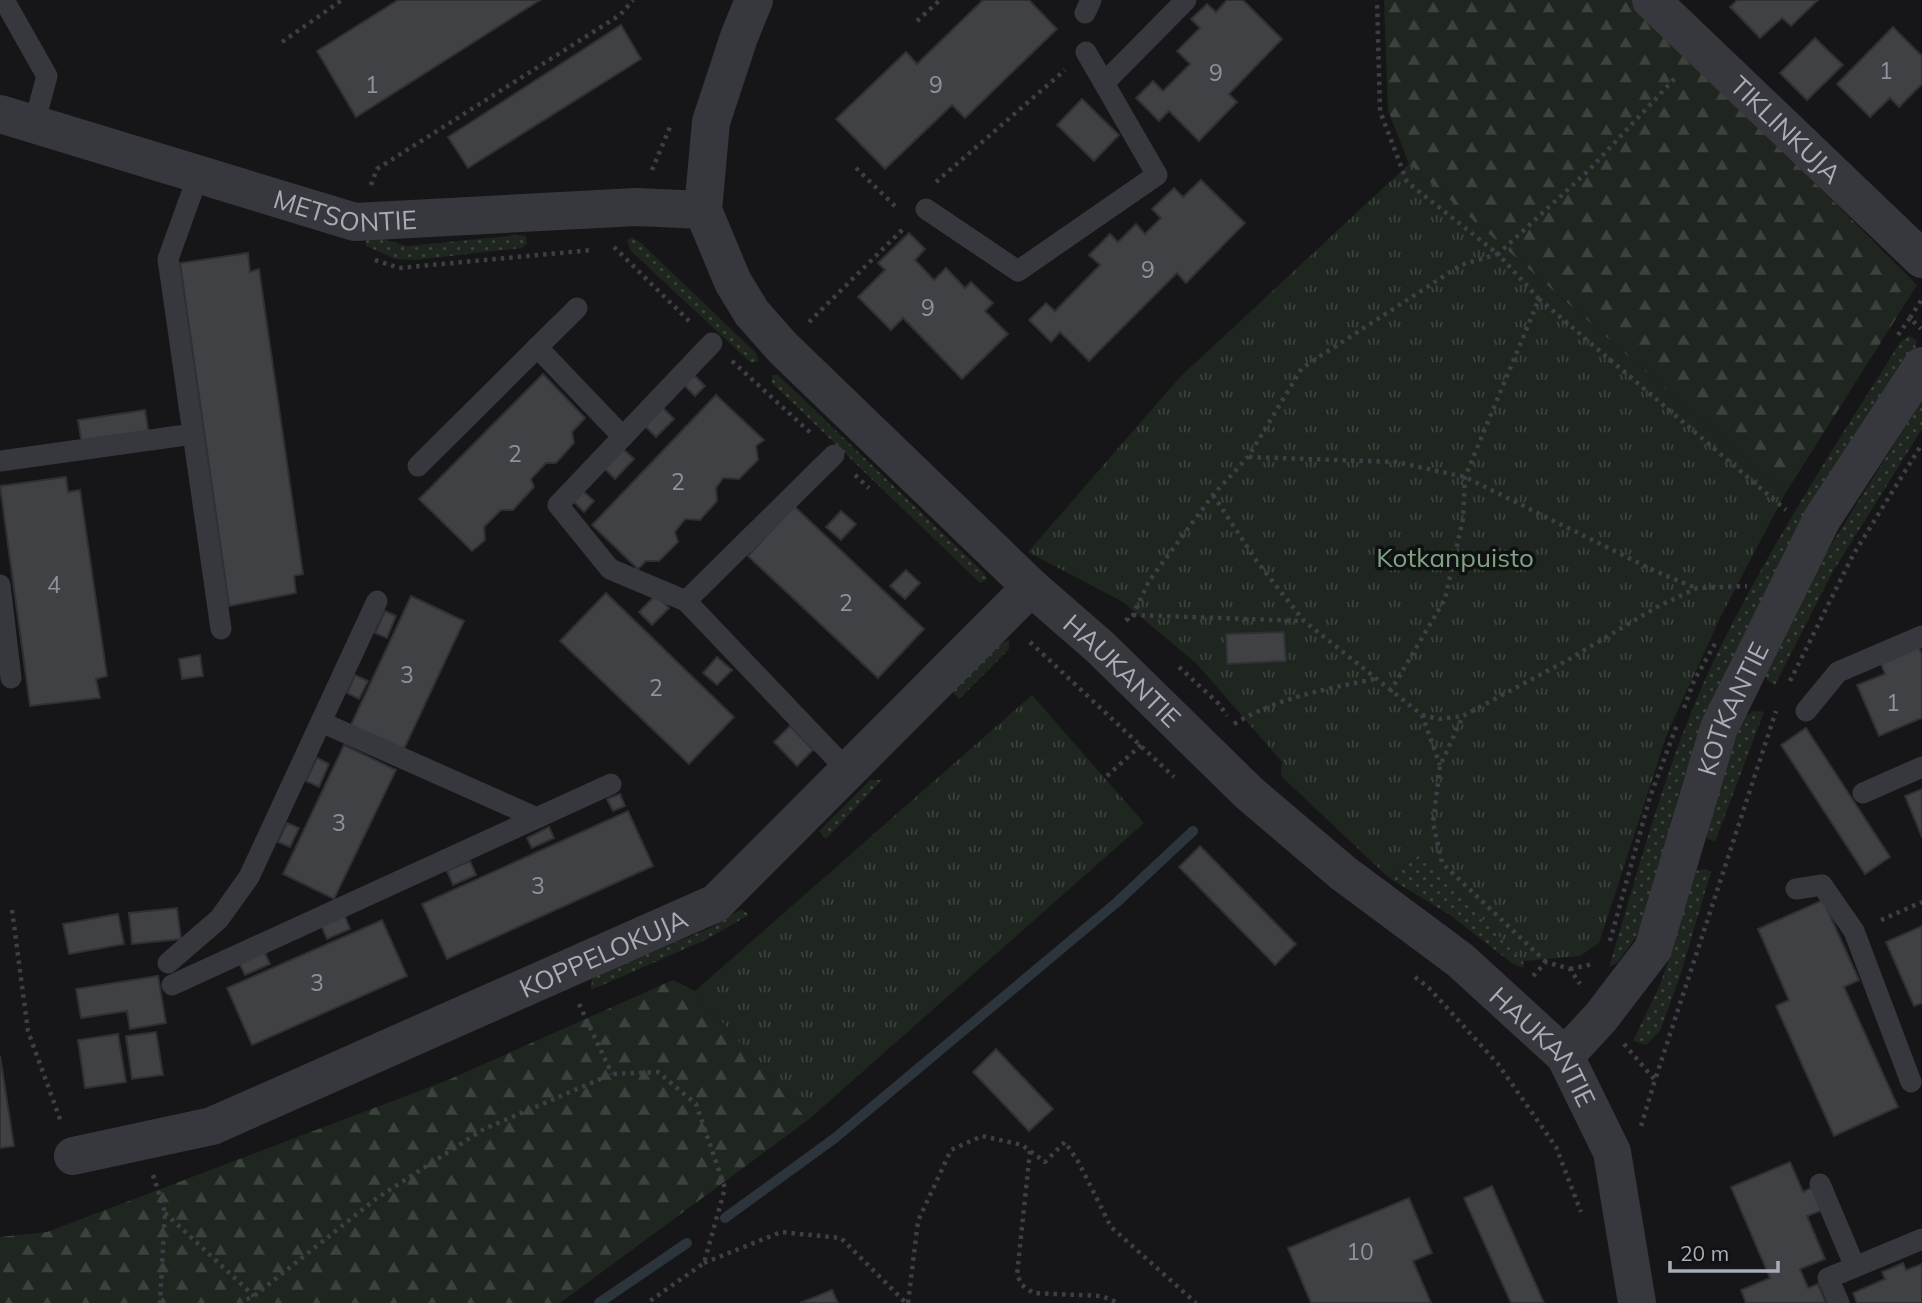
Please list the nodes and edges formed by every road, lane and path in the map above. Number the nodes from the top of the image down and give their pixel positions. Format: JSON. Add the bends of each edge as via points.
{"nodes":[{"id":1,"x":4,"y":0,"type":"edge"},
{"id":2,"x":342,"y":0,"type":"edge"},
{"id":3,"x":633,"y":0,"type":"edge"},
{"id":4,"x":754,"y":0,"type":"edge"},
{"id":5,"x":940,"y":0,"type":"edge"},
{"id":6,"x":1186,"y":0,"type":"edge"},
{"id":7,"x":1377,"y":0,"type":"edge"},
{"id":8,"x":1651,"y":0,"type":"edge"},
{"id":9,"x":917,"y":21,"type":"dead end"},
{"id":10,"x":282,"y":42,"type":"dead end"},
{"id":11,"x":1701,"y":50,"type":"junction"},
{"id":12,"x":1086,"y":52,"type":"dead end"},
{"id":13,"x":1105,"y":82,"type":"junction"},
{"id":14,"x":17,"y":119,"type":"edge"},
{"id":15,"x":856,"y":168,"type":"dead end"},
{"id":16,"x":199,"y":173,"type":"junction"},
{"id":17,"x":926,"y":209,"type":"dead end"},
{"id":18,"x":703,"y":210,"type":"junction"},
{"id":19,"x":901,"y":213,"type":"dead end"},
{"id":20,"x":355,"y":222,"type":"junction"},
{"id":21,"x":1498,"y":254,"type":"junction"},
{"id":22,"x":1922,"y":259,"type":"edge"},
{"id":23,"x":1539,"y":299,"type":"junction"},
{"id":24,"x":1922,"y":299,"type":"edge"},
{"id":25,"x":577,"y":308,"type":"dead end"},
{"id":26,"x":1910,"y":318,"type":"dead end"},
{"id":27,"x":712,"y":343,"type":"dead end"},
{"id":28,"x":537,"y":347,"type":"junction"},
{"id":29,"x":1922,"y":366,"type":"edge"},
{"id":30,"x":193,"y":434,"type":"junction"},
{"id":31,"x":623,"y":437,"type":"junction"},
{"id":32,"x":834,"y":455,"type":"dead end"},
{"id":33,"x":1248,"y":457,"type":"junction"},
{"id":34,"x":0,"y":461,"type":"edge"},
{"id":35,"x":418,"y":466,"type":"dead end"},
{"id":36,"x":1465,"y":477,"type":"junction"},
{"id":37,"x":1213,"y":495,"type":"junction"},
{"id":38,"x":1788,"y":512,"type":"dead end"},
{"id":39,"x":0,"y":586,"type":"edge"},
{"id":40,"x":1748,"y":586,"type":"dead end"},
{"id":41,"x":1031,"y":587,"type":"junction"},
{"id":42,"x":1697,"y":588,"type":"junction"},
{"id":43,"x":377,"y":601,"type":"dead end"},
{"id":44,"x":686,"y":601,"type":"junction"},
{"id":45,"x":1133,"y":615,"type":"junction"},
{"id":46,"x":1126,"y":619,"type":"dead end"},
{"id":47,"x":1304,"y":621,"type":"junction"},
{"id":48,"x":221,"y":629,"type":"dead end"},
{"id":49,"x":1922,"y":636,"type":"edge"},
{"id":50,"x":11,"y":678,"type":"dead end"},
{"id":51,"x":1375,"y":679,"type":"junction"},
{"id":52,"x":1390,"y":691,"type":"junction"},
{"id":53,"x":1806,"y":711,"type":"dead end"},
{"id":54,"x":1422,"y":715,"type":"junction"},
{"id":55,"x":1463,"y":716,"type":"junction"},
{"id":56,"x":321,"y":722,"type":"junction"},
{"id":57,"x":1234,"y":724,"type":"dead end"},
{"id":58,"x":1141,"y":745,"type":"dead end"},
{"id":59,"x":1440,"y":766,"type":"junction"},
{"id":60,"x":1922,"y":767,"type":"edge"},
{"id":61,"x":848,"y":771,"type":"junction"},
{"id":62,"x":1107,"y":776,"type":"dead end"},
{"id":63,"x":611,"y":784,"type":"dead end"},
{"id":64,"x":1863,"y":793,"type":"dead end"},
{"id":65,"x":537,"y":818,"type":"junction"},
{"id":66,"x":1796,"y":889,"type":"dead end"},
{"id":67,"x":1922,"y":902,"type":"edge"},
{"id":68,"x":12,"y":910,"type":"dead end"},
{"id":69,"x":1854,"y":931,"type":"junction"},
{"id":70,"x":1546,"y":962,"type":"dead end"},
{"id":71,"x":168,"y":963,"type":"dead end"},
{"id":72,"x":1408,"y":972,"type":"dead end"},
{"id":73,"x":172,"y":985,"type":"dead end"},
{"id":74,"x":579,"y":1003,"type":"dead end"},
{"id":75,"x":1565,"y":1056,"type":"junction"},
{"id":76,"x":612,"y":1074,"type":"junction"},
{"id":77,"x":1911,"y":1082,"type":"dead end"},
{"id":78,"x":1030,"y":1151,"type":"junction"},
{"id":79,"x":73,"y":1156,"type":"joint"},
{"id":80,"x":153,"y":1174,"type":"dead end"},
{"id":81,"x":1820,"y":1184,"type":"dead end"},
{"id":82,"x":164,"y":1212,"type":"junction"},
{"id":83,"x":1585,"y":1223,"type":"dead end"},
{"id":84,"x":1922,"y":1239,"type":"edge"},
{"id":85,"x":704,"y":1263,"type":"junction"},
{"id":86,"x":1855,"y":1267,"type":"junction"},
{"id":87,"x":254,"y":1296,"type":"junction"},
{"id":88,"x":160,"y":1303,"type":"edge"},
{"id":89,"x":239,"y":1303,"type":"edge"},
{"id":90,"x":647,"y":1303,"type":"edge"},
{"id":91,"x":907,"y":1303,"type":"edge"},
{"id":92,"x":1118,"y":1303,"type":"edge"},
{"id":93,"x":1196,"y":1303,"type":"edge"},
{"id":94,"x":1637,"y":1303,"type":"edge"},
{"id":95,"x":1839,"y":1303,"type":"edge"}],
"edges":[{"from":1,"to":14,"type":"lane","via":[[47,76]]},
{"from":2,"to":10,"type":"path"},
{"from":3,"to":20,"type":"path","via":[[620,15],[377,169]]},
{"from":4,"to":18,"type":"street","name":"HAUKANTIE","via":[[711,122]]},
{"from":5,"to":9,"type":"path"},
{"from":6,"to":13,"type":"lane"},
{"from":7,"to":21,"type":"path","via":[[1380,111],[1407,182]]},
{"from":8,"to":11,"type":"street","name":"TIKLINKUJA"},
{"from":11,"to":21,"type":"path","via":[[1589,170]]},
{"from":11,"to":22,"type":"street","name":"TIKLINKUJA"},
{"from":12,"to":13,"type":"lane"},
{"from":13,"to":17,"type":"lane","via":[[1157,175],[1018,271]]},
{"from":14,"to":16,"type":"street","name":"METSONTIE"},
{"from":15,"to":19,"type":"path"},
{"from":16,"to":20,"type":"street","name":"METSONTIE"},
{"from":16,"to":30,"type":"lane","via":[[168,259]]},
{"from":18,"to":20,"type":"street","name":"METSONTIE","via":[[636,207]]},
{"from":18,"to":41,"type":"street","name":"HAUKANTIE","via":[[733,282],[752,313]]},
{"from":21,"to":23,"type":"path"},
{"from":21,"to":33,"type":"path","via":[[1461,265],[1302,368]]},
{"from":23,"to":36,"type":"path"},
{"from":23,"to":38,"type":"path"},
{"from":24,"to":26,"type":"path"},
{"from":25,"to":28,"type":"lane"},
{"from":27,"to":31,"type":"lane"},
{"from":28,"to":31,"type":"lane"},
{"from":28,"to":35,"type":"lane"},
{"from":29,"to":75,"type":"street","name":"KOTKANTIE","via":[[1822,519],[1720,729],[1653,949]]},
{"from":30,"to":34,"type":"lane"},
{"from":30,"to":48,"type":"lane"},
{"from":31,"to":44,"type":"lane","via":[[558,505],[610,569]]},
{"from":32,"to":44,"type":"lane"},
{"from":33,"to":36,"type":"path","via":[[1396,462]]},
{"from":33,"to":37,"type":"path"},
{"from":36,"to":42,"type":"path"},
{"from":36,"to":52,"type":"path","via":[[1463,519],[1445,599]]},
{"from":37,"to":45,"type":"path","via":[[1149,581]]},
{"from":37,"to":47,"type":"path"},
{"from":39,"to":50,"type":"lane"},
{"from":40,"to":42,"type":"path"},
{"from":41,"to":61,"type":"street","name":"KOPPELOKUJA"},
{"from":41,"to":75,"type":"street","name":"HAUKANTIE","via":[[1100,647],[1249,793],[1343,873],[1460,960]]},
{"from":42,"to":55,"type":"path"},
{"from":43,"to":56,"type":"lane"},
{"from":44,"to":61,"type":"lane"},
{"from":45,"to":46,"type":"path"},
{"from":45,"to":47,"type":"path"},
{"from":47,"to":51,"type":"path"},
{"from":49,"to":53,"type":"lane","via":[[1838,672]]},
{"from":51,"to":52,"type":"path"},
{"from":51,"to":57,"type":"path","via":[[1296,696],[1260,708]]},
{"from":52,"to":54,"type":"path"},
{"from":54,"to":55,"type":"path","via":[[1440,719]]},
{"from":54,"to":59,"type":"path"},
{"from":55,"to":59,"type":"path"},
{"from":56,"to":65,"type":"lane"},
{"from":56,"to":71,"type":"lane","via":[[249,877],[219,919]]},
{"from":58,"to":62,"type":"path"},
{"from":59,"to":70,"type":"path","via":[[1433,823],[1443,863]]},
{"from":60,"to":64,"type":"lane"},
{"from":61,"to":79,"type":"street","name":"KOPPELOKUJA","via":[[716,903],[212,1126]]},
{"from":63,"to":65,"type":"lane"},
{"from":65,"to":73,"type":"lane"},
{"from":66,"to":69,"type":"lane","via":[[1822,885]]},
{"from":67,"to":69,"type":"path"},
{"from":68,"to":79,"type":"path","via":[[27,1031]]},
{"from":69,"to":77,"type":"lane"},
{"from":72,"to":83,"type":"path","via":[[1429,988],[1498,1064],[1556,1147]]},
{"from":74,"to":76,"type":"path"},
{"from":75,"to":94,"type":"street","name":"HAUKANTIE","via":[[1612,1152]]},
{"from":76,"to":85,"type":"path","via":[[658,1072],[696,1104],[725,1188]]},
{"from":76,"to":87,"type":"path","via":[[484,1129],[377,1198]]},
{"from":78,"to":91,"type":"path","via":[[982,1136],[951,1150],[918,1221]]},
{"from":78,"to":92,"type":"path","via":[[1017,1275],[1022,1285],[1033,1293],[1102,1296]]},
{"from":78,"to":93,"type":"path","via":[[1045,1162],[1065,1142],[1111,1227]]},
{"from":80,"to":82,"type":"path"},
{"from":81,"to":86,"type":"lane"},
{"from":82,"to":87,"type":"path"},
{"from":82,"to":88,"type":"path"},
{"from":84,"to":86,"type":"lane"},
{"from":85,"to":90,"type":"path"},
{"from":85,"to":91,"type":"path","via":[[781,1232],[841,1238]]},
{"from":86,"to":95,"type":"lane","via":[[1828,1278]]},
{"from":87,"to":89,"type":"path"}]}
